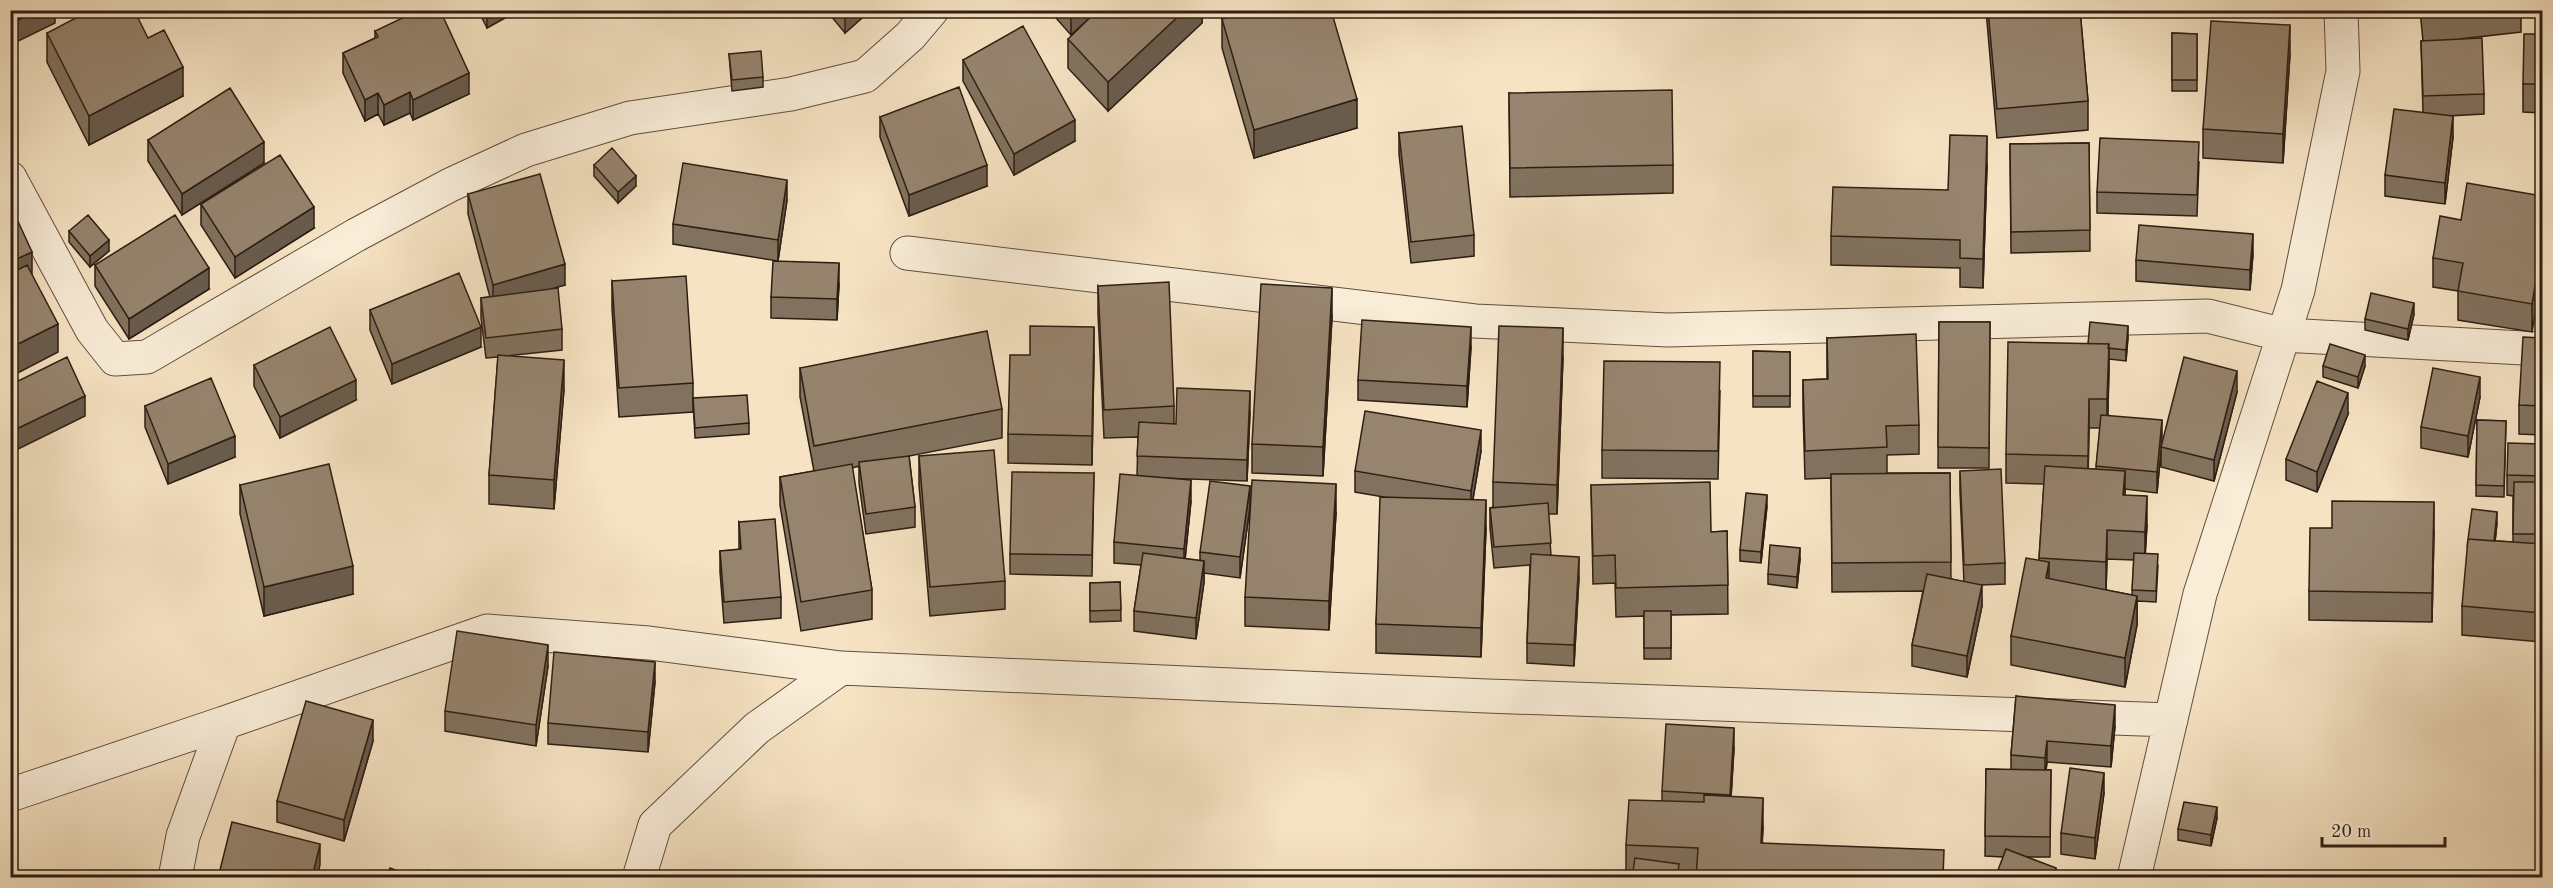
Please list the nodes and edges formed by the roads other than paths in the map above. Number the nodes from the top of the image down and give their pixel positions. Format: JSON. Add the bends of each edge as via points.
{"nodes":[{"id":1,"x":932,"y":10,"type":"edge"},
{"id":2,"x":2341,"y":10,"type":"edge"},
{"id":3,"x":10,"y":178,"type":"edge"},
{"id":4,"x":907,"y":253,"type":"dead end"},
{"id":5,"x":2284,"y":335,"type":"junction"},
{"id":6,"x":2542,"y":349,"type":"edge"},
{"id":7,"x":841,"y":668,"type":"junction"},
{"id":8,"x":2171,"y":720,"type":"junction"},
{"id":9,"x":224,"y":723,"type":"junction"},
{"id":10,"x":10,"y":795,"type":"edge"},
{"id":11,"x":175,"y":878,"type":"edge"},
{"id":12,"x":639,"y":878,"type":"edge"},
{"id":13,"x":2134,"y":878,"type":"edge"}],
"edges":[{"from":1,"to":3,"type":"street","via":[[910,36],[865,76],[791,94],[630,118],[526,150],[356,235],[147,357],[115,359],[92,330]]},
{"from":2,"to":5,"type":"street","via":[[2343,71],[2298,290]]},
{"from":4,"to":5,"type":"street","via":[[1475,321],[1668,330],[2208,316]]},
{"from":5,"to":6,"type":"street"},
{"from":5,"to":8,"type":"street","via":[[2200,594]]},
{"from":7,"to":8,"type":"street"},
{"from":7,"to":9,"type":"street","via":[[649,643],[487,631]]},
{"from":7,"to":12,"type":"street","via":[[757,728],[656,825]]},
{"from":8,"to":13,"type":"street"},
{"from":9,"to":10,"type":"street"},
{"from":9,"to":11,"type":"street","via":[[183,836]]}]}
